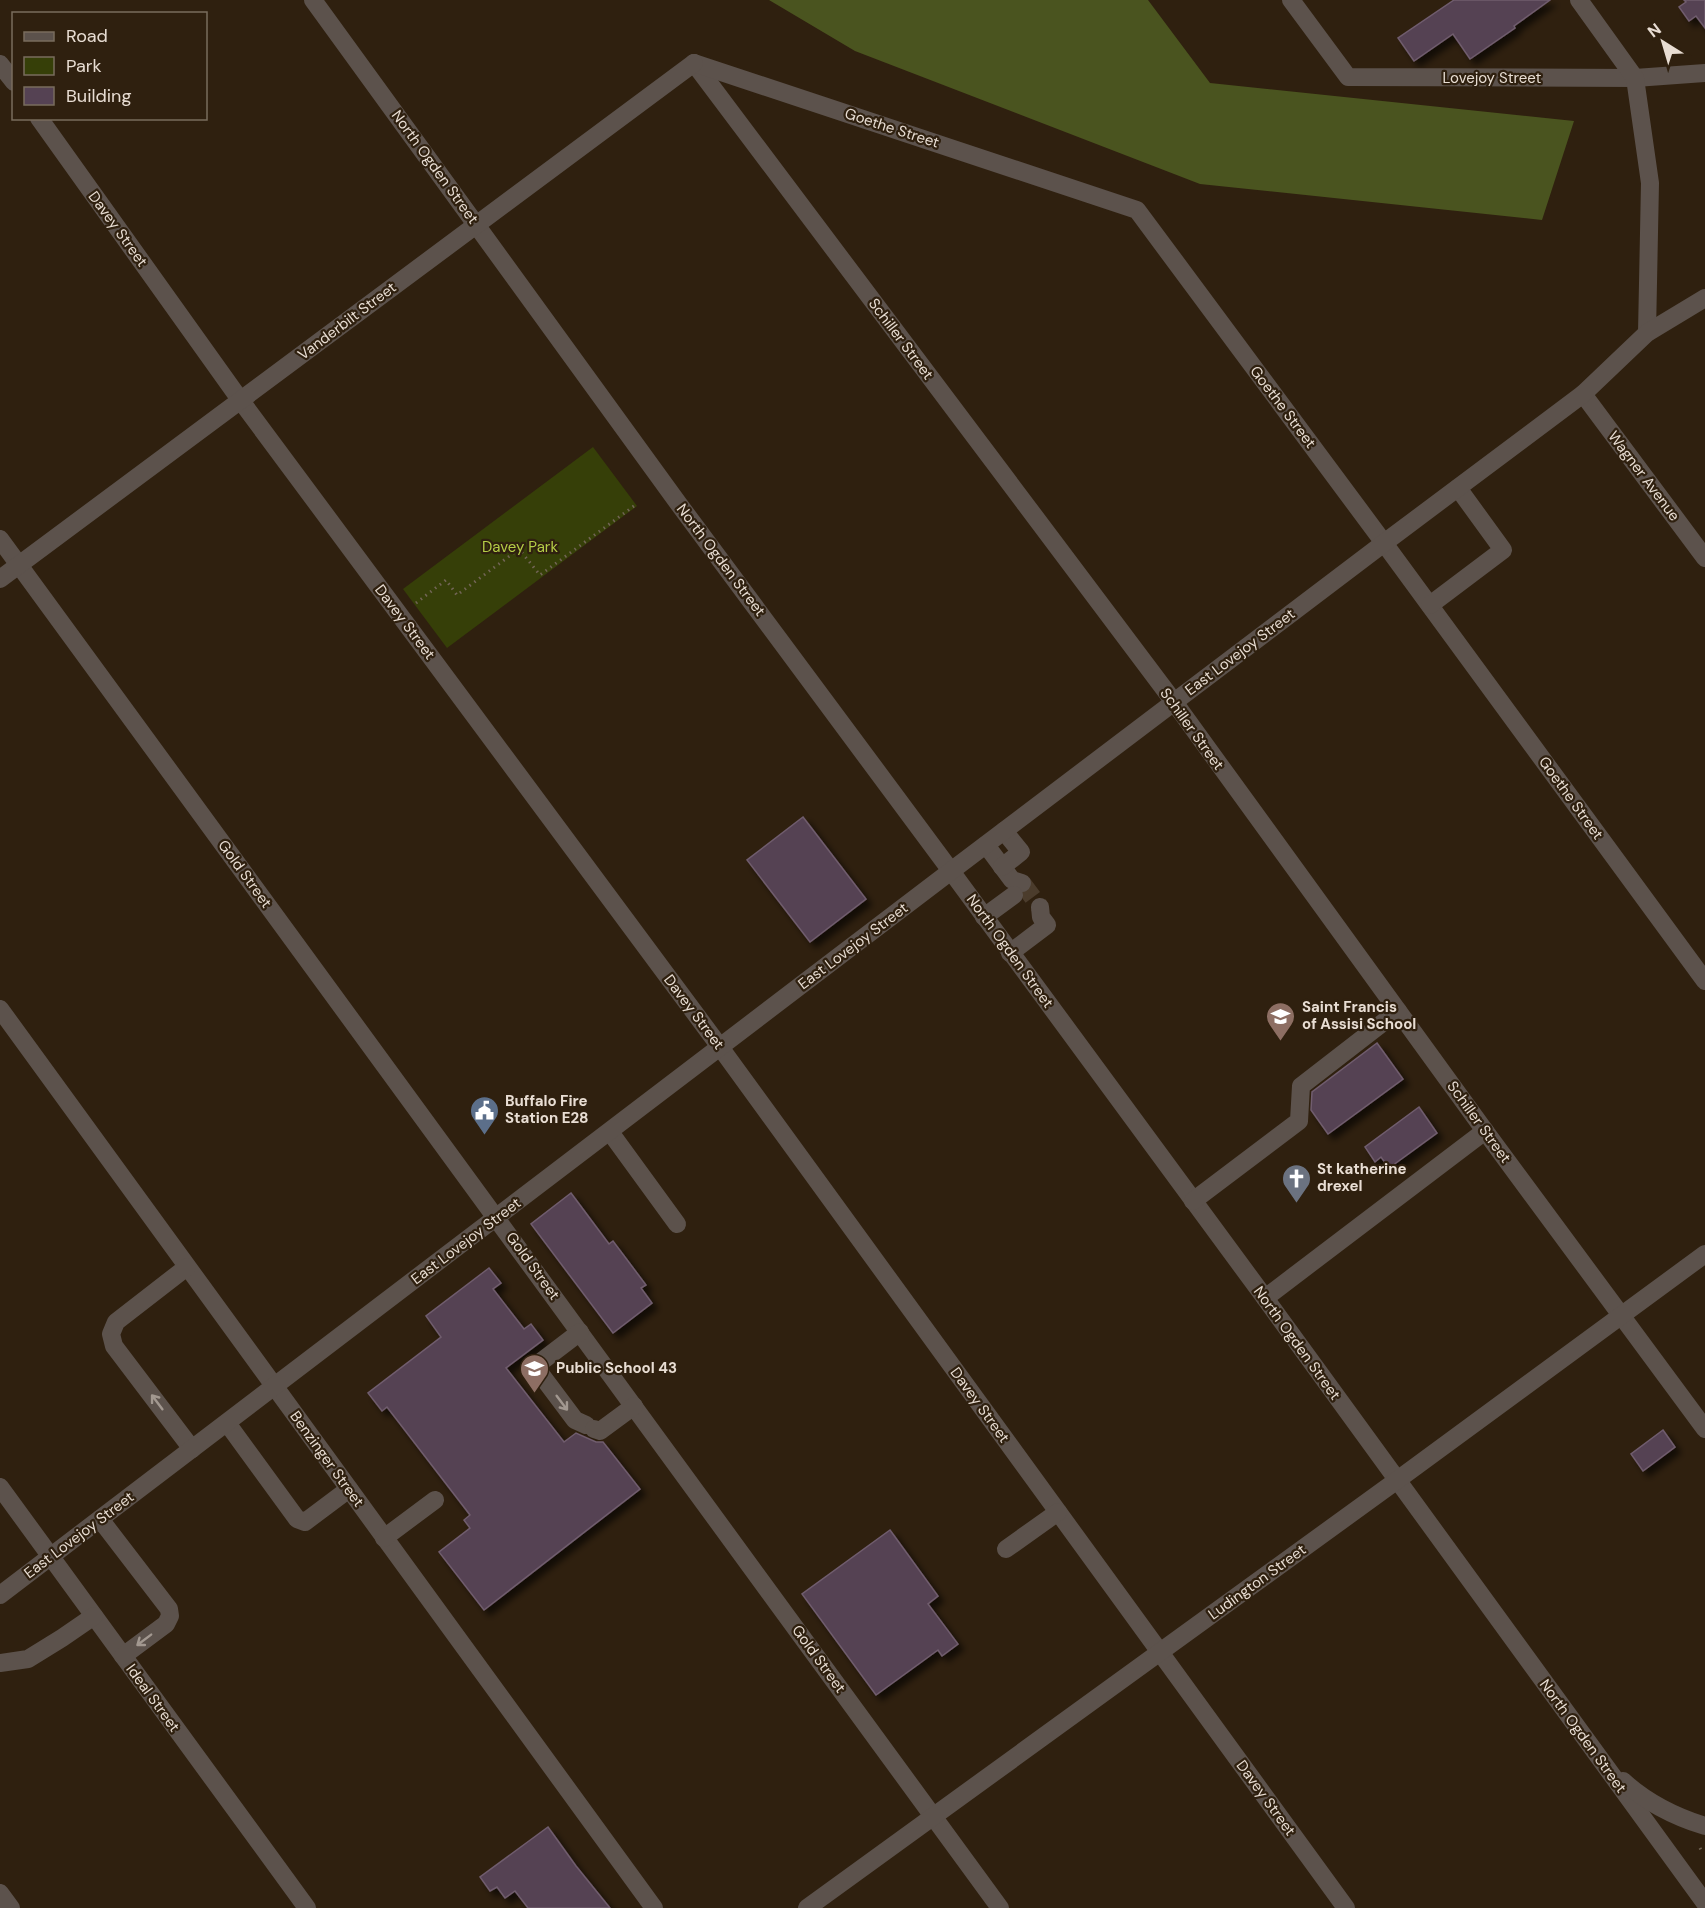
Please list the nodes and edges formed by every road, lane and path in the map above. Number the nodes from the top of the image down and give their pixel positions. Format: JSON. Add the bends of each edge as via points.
{"nodes":[{"id":1,"x":312,"y":0,"type":"edge"},
{"id":2,"x":1291,"y":0,"type":"edge"},
{"id":3,"x":1579,"y":0,"type":"edge"},
{"id":4,"x":694,"y":63,"type":"junction"},
{"id":5,"x":0,"y":64,"type":"edge"},
{"id":6,"x":1705,"y":73,"type":"edge"},
{"id":7,"x":1635,"y":78,"type":"junction"},
{"id":8,"x":12,"y":79,"type":"edge"},
{"id":9,"x":40,"y":120,"type":"edge"},
{"id":10,"x":476,"y":225,"type":"junction"},
{"id":11,"x":1705,"y":298,"type":"edge"},
{"id":12,"x":1647,"y":333,"type":"junction"},
{"id":13,"x":1583,"y":394,"type":"junction"},
{"id":14,"x":241,"y":401,"type":"junction"},
{"id":15,"x":1458,"y":488,"type":"junction"},
{"id":16,"x":634,"y":506,"type":"dead end"},
{"id":17,"x":0,"y":539,"type":"edge"},
{"id":18,"x":1384,"y":543,"type":"junction"},
{"id":19,"x":1705,"y":558,"type":"edge"},
{"id":20,"x":19,"y":565,"type":"junction"},
{"id":21,"x":0,"y":579,"type":"edge"},
{"id":22,"x":416,"y":603,"type":"dead end"},
{"id":23,"x":1430,"y":605,"type":"junction"},
{"id":24,"x":1174,"y":702,"type":"junction"},
{"id":25,"x":1004,"y":831,"type":"junction"},
{"id":26,"x":986,"y":845,"type":"junction"},
{"id":27,"x":951,"y":871,"type":"junction"},
{"id":28,"x":1013,"y":883,"type":"junction"},
{"id":29,"x":1037,"y":913,"type":"tunnel mouth"},
{"id":30,"x":984,"y":916,"type":"junction"},
{"id":31,"x":1010,"y":953,"type":"junction"},
{"id":32,"x":1705,"y":981,"type":"edge"},
{"id":33,"x":0,"y":1009,"type":"edge"},
{"id":34,"x":1398,"y":1011,"type":"junction"},
{"id":35,"x":720,"y":1047,"type":"junction"},
{"id":36,"x":1485,"y":1131,"type":"junction"},
{"id":37,"x":610,"y":1132,"type":"junction"},
{"id":38,"x":1193,"y":1201,"type":"junction"},
{"id":39,"x":497,"y":1217,"type":"junction"},
{"id":40,"x":676,"y":1224,"type":"dead end"},
{"id":41,"x":1705,"y":1254,"type":"edge"},
{"id":42,"x":187,"y":1267,"type":"junction"},
{"id":43,"x":1265,"y":1298,"type":"junction"},
{"id":44,"x":1621,"y":1315,"type":"junction"},
{"id":45,"x":580,"y":1332,"type":"junction"},
{"id":46,"x":274,"y":1386,"type":"junction"},
{"id":47,"x":634,"y":1406,"type":"junction"},
{"id":48,"x":227,"y":1423,"type":"junction"},
{"id":49,"x":1705,"y":1429,"type":"edge"},
{"id":50,"x":192,"y":1449,"type":"junction"},
{"id":51,"x":1396,"y":1481,"type":"junction"},
{"id":52,"x":0,"y":1487,"type":"edge"},
{"id":53,"x":349,"y":1489,"type":"junction"},
{"id":54,"x":435,"y":1500,"type":"dead end"},
{"id":55,"x":1058,"y":1512,"type":"junction"},
{"id":56,"x":100,"y":1519,"type":"junction"},
{"id":57,"x":384,"y":1538,"type":"junction"},
{"id":58,"x":1006,"y":1549,"type":"dead end"},
{"id":59,"x":51,"y":1557,"type":"junction"},
{"id":60,"x":0,"y":1595,"type":"edge"},
{"id":61,"x":94,"y":1616,"type":"junction"},
{"id":62,"x":1160,"y":1651,"type":"junction"},
{"id":63,"x":123,"y":1656,"type":"junction"},
{"id":64,"x":0,"y":1664,"type":"edge"},
{"id":65,"x":1604,"y":1764,"type":"junction"},
{"id":66,"x":933,"y":1816,"type":"junction"},
{"id":67,"x":1705,"y":1826,"type":"edge"},
{"id":68,"x":0,"y":1893,"type":"edge"},
{"id":69,"x":1705,"y":1903,"type":"edge"},
{"id":70,"x":11,"y":1908,"type":"edge"},
{"id":71,"x":307,"y":1908,"type":"edge"},
{"id":72,"x":654,"y":1908,"type":"edge"},
{"id":73,"x":807,"y":1908,"type":"edge"},
{"id":74,"x":1000,"y":1908,"type":"edge"},
{"id":75,"x":1346,"y":1908,"type":"edge"}],
"edges":[{"from":1,"to":10,"type":"street","name":"North Ogden Street"},
{"from":2,"to":7,"type":"street","name":"Lovejoy Street","via":[[1348,77]]},
{"from":3,"to":7,"type":"street"},
{"from":4,"to":10,"type":"street","name":"Vanderbilt Street"},
{"from":4,"to":18,"type":"street","name":"Goethe Street","via":[[1137,210]]},
{"from":4,"to":24,"type":"street","name":"Schiller Street"},
{"from":5,"to":8,"type":"street"},
{"from":6,"to":7,"type":"street","name":"Lovejoy Street"},
{"from":7,"to":12,"type":"street","via":[[1650,183]]},
{"from":9,"to":14,"type":"street","name":"Davey Street"},
{"from":10,"to":14,"type":"street","name":"Vanderbilt Street"},
{"from":10,"to":27,"type":"street","name":"North Ogden Street"},
{"from":11,"to":12,"type":"street","name":"East Lovejoy Street"},
{"from":12,"to":13,"type":"street","name":"East Lovejoy Street"},
{"from":13,"to":15,"type":"street","name":"East Lovejoy Street"},
{"from":13,"to":19,"type":"street","name":"Wagner Avenue"},
{"from":14,"to":20,"type":"street","name":"Vanderbilt Street"},
{"from":14,"to":35,"type":"street","name":"Davey Street"},
{"from":15,"to":18,"type":"street","name":"East Lovejoy Street"},
{"from":15,"to":23,"type":"street","via":[[1503,550]]},
{"from":16,"to":22,"type":"path","via":[[540,575],[519,549],[457,596],[446,580]]},
{"from":17,"to":20,"type":"street","name":"Gold Street"},
{"from":18,"to":23,"type":"street","name":"Goethe Street"},
{"from":18,"to":24,"type":"street","name":"East Lovejoy Street"},
{"from":20,"to":21,"type":"street","name":"Vanderbilt Street"},
{"from":20,"to":39,"type":"street","name":"Gold Street"},
{"from":23,"to":32,"type":"street","name":"Goethe Street"},
{"from":24,"to":25,"type":"street","name":"East Lovejoy Street"},
{"from":24,"to":34,"type":"street","name":"Schiller Street"},
{"from":25,"to":26,"type":"street","name":"East Lovejoy Street"},
{"from":25,"to":28,"type":"street","via":[[1021,852]]},
{"from":26,"to":27,"type":"street","name":"East Lovejoy Street"},
{"from":26,"to":28,"type":"street"},
{"from":27,"to":30,"type":"street","name":"North Ogden Street"},
{"from":27,"to":35,"type":"street","name":"East Lovejoy Street"},
{"from":28,"to":30,"type":"street"},
{"from":29,"to":31,"type":"street","via":[[1047,925]]},
{"from":30,"to":31,"type":"street","name":"North Ogden Street"},
{"from":31,"to":38,"type":"street","name":"North Ogden Street"},
{"from":33,"to":42,"type":"street","name":"Benzinger Street"},
{"from":34,"to":36,"type":"street","name":"Schiller Street"},
{"from":34,"to":38,"type":"street","via":[[1301,1086],[1299,1121]]},
{"from":35,"to":37,"type":"street","name":"East Lovejoy Street"},
{"from":35,"to":55,"type":"street","name":"Davey Street"},
{"from":36,"to":43,"type":"street"},
{"from":36,"to":44,"type":"street","name":"Schiller Street"},
{"from":37,"to":39,"type":"street","name":"East Lovejoy Street"},
{"from":37,"to":40,"type":"street"},
{"from":38,"to":43,"type":"street","name":"North Ogden Street"},
{"from":39,"to":45,"type":"street","name":"Gold Street"},
{"from":39,"to":46,"type":"street","name":"East Lovejoy Street"},
{"from":41,"to":44,"type":"street","name":"Ludington Street"},
{"from":42,"to":46,"type":"street","name":"Benzinger Street"},
{"from":50,"to":42,"type":"street","one_way":true,"via":[[114,1346],[111,1334],[116,1322]]},
{"from":43,"to":51,"type":"street","name":"North Ogden Street"},
{"from":44,"to":49,"type":"street","name":"Schiller Street"},
{"from":44,"to":51,"type":"street","name":"Ludington Street"},
{"from":45,"to":47,"type":"street","name":"Gold Street"},
{"from":45,"to":47,"type":"street","one_way":true,"via":[[536,1368],[575,1420],[600,1431]]},
{"from":46,"to":48,"type":"street","name":"East Lovejoy Street"},
{"from":46,"to":53,"type":"street","name":"Benzinger Street"},
{"from":47,"to":66,"type":"street","name":"Gold Street"},
{"from":48,"to":50,"type":"street","name":"East Lovejoy Street"},
{"from":48,"to":53,"type":"street","via":[[297,1519],[305,1522]]},
{"from":50,"to":56,"type":"street","name":"East Lovejoy Street"},
{"from":51,"to":62,"type":"street","name":"Ludington Street"},
{"from":51,"to":65,"type":"street","name":"North Ogden Street"},
{"from":52,"to":59,"type":"street","name":"Ideal Street"},
{"from":53,"to":57,"type":"street","name":"Benzinger Street"},
{"from":54,"to":57,"type":"street"},
{"from":55,"to":58,"type":"street"},
{"from":55,"to":62,"type":"street","name":"Davey Street"},
{"from":56,"to":59,"type":"street","name":"East Lovejoy Street"},
{"from":56,"to":63,"type":"street","one_way":true,"via":[[169,1609],[166,1624]]},
{"from":57,"to":72,"type":"street","name":"Benzinger Street"},
{"from":59,"to":60,"type":"street","name":"East Lovejoy Street"},
{"from":59,"to":61,"type":"street","name":"Ideal Street"},
{"from":61,"to":63,"type":"street","name":"Ideal Street"},
{"from":61,"to":64,"type":"street","via":[[28,1659]]},
{"from":62,"to":66,"type":"street","name":"Ludington Street"},
{"from":62,"to":75,"type":"street","name":"Davey Street"},
{"from":63,"to":71,"type":"street","name":"Ideal Street"},
{"from":65,"to":67,"type":"street","via":[[1630,1788],[1660,1807]]},
{"from":65,"to":69,"type":"street","name":"North Ogden Street"},
{"from":66,"to":73,"type":"street","name":"Ludington Street"},
{"from":66,"to":74,"type":"street","name":"Gold Street"},
{"from":68,"to":70,"type":"street"}]}
